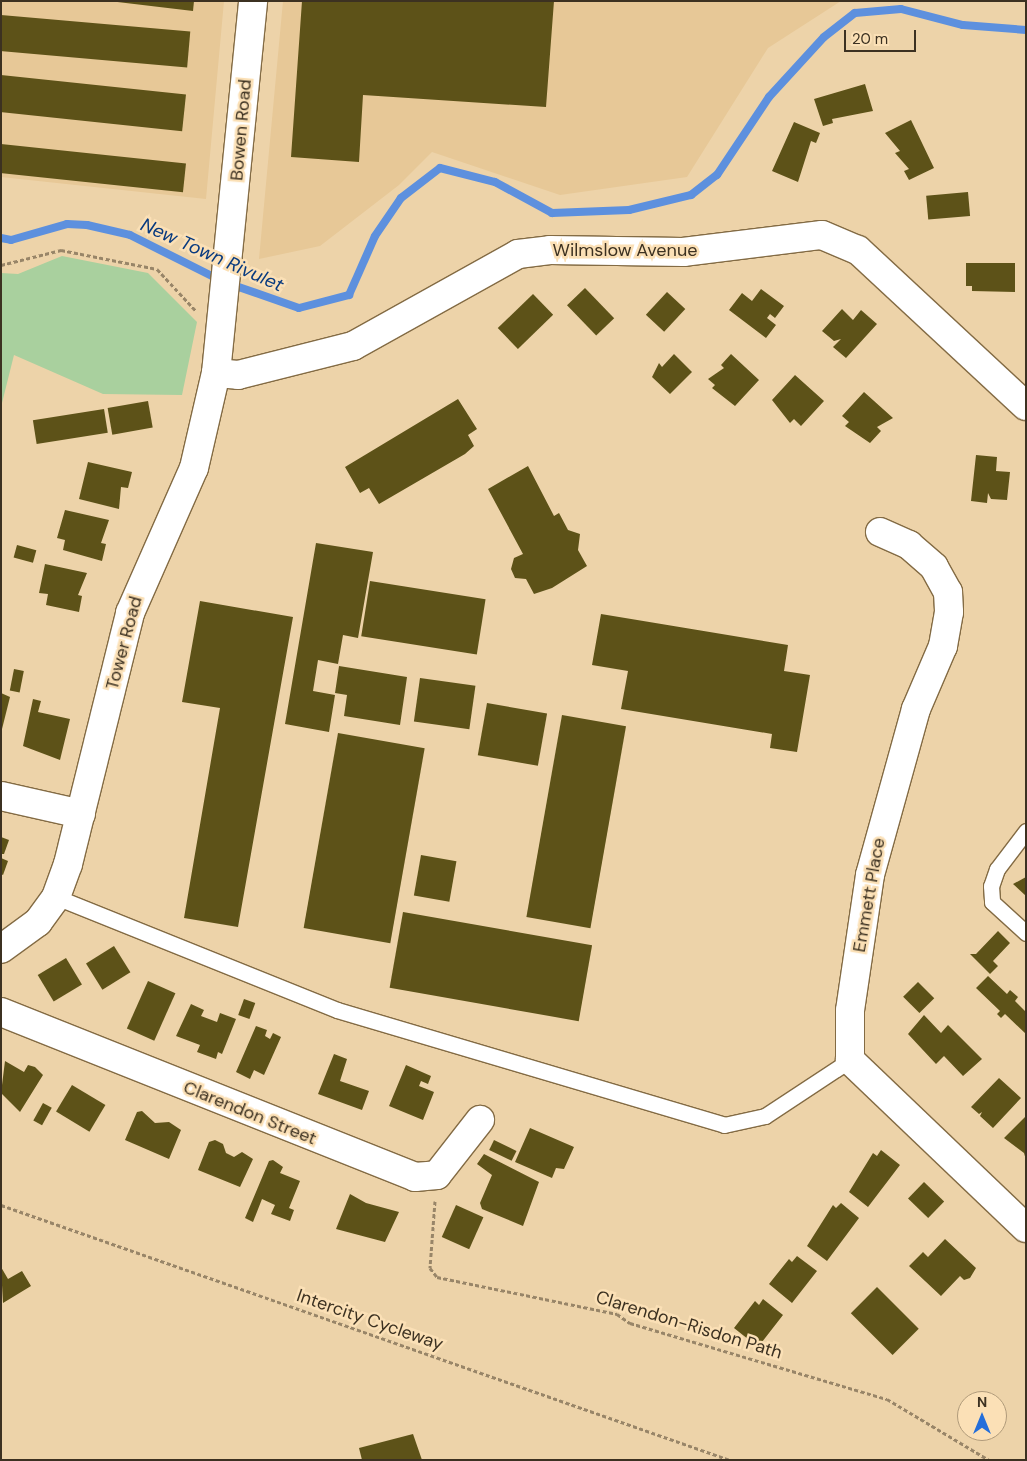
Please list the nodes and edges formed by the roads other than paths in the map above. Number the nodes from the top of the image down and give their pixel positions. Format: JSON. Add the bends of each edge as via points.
{"nodes":[{"id":1,"x":253,"y":1,"type":"edge"},
{"id":2,"x":229,"y":260,"type":"joint"},
{"id":3,"x":216,"y":373,"type":"junction"},
{"id":4,"x":1026,"y":406,"type":"edge"},
{"id":5,"x":880,"y":532,"type":"dead end"},
{"id":6,"x":1,"y":796,"type":"edge"},
{"id":7,"x":81,"y":814,"type":"junction"},
{"id":8,"x":1026,"y":831,"type":"edge"},
{"id":9,"x":56,"y":897,"type":"junction"},
{"id":10,"x":1026,"y":933,"type":"edge"},
{"id":11,"x":1,"y":949,"type":"edge"},
{"id":12,"x":1,"y":1012,"type":"edge"},
{"id":13,"x":850,"y":1060,"type":"junction"},
{"id":14,"x":480,"y":1120,"type":"dead end"},
{"id":15,"x":1026,"y":1228,"type":"edge"}],
"edges":[{"from":1,"to":2,"type":"street","name":"Bowen Road"},
{"from":2,"to":3,"type":"street","name":"Tower Road"},
{"from":3,"to":4,"type":"street","name":"Wilmslow Avenue","via":[[238,376],[353,346],[518,254],[550,250],[683,252],[822,235],[858,250]]},
{"from":3,"to":7,"type":"street","name":"Tower Road","via":[[185,497],[130,613]]},
{"from":5,"to":13,"type":"street","name":"Emmett Place","via":[[910,545],[934,567],[948,592],[949,612],[942,646],[916,709],[870,875],[850,1011]]},
{"from":6,"to":7,"type":"street"},
{"from":7,"to":9,"type":"street","name":"Tower Road"},
{"from":8,"to":10,"type":"lane","via":[[997,870],[991,886],[992,902]]},
{"from":9,"to":11,"type":"street","name":"Tower Road","via":[[38,922]]},
{"from":9,"to":13,"type":"lane","via":[[337,1010],[471,1047],[724,1125],[765,1116]]},
{"from":12,"to":14,"type":"street","name":"Clarendon Street","via":[[415,1177],[437,1175]]},
{"from":13,"to":15,"type":"street"}]}
